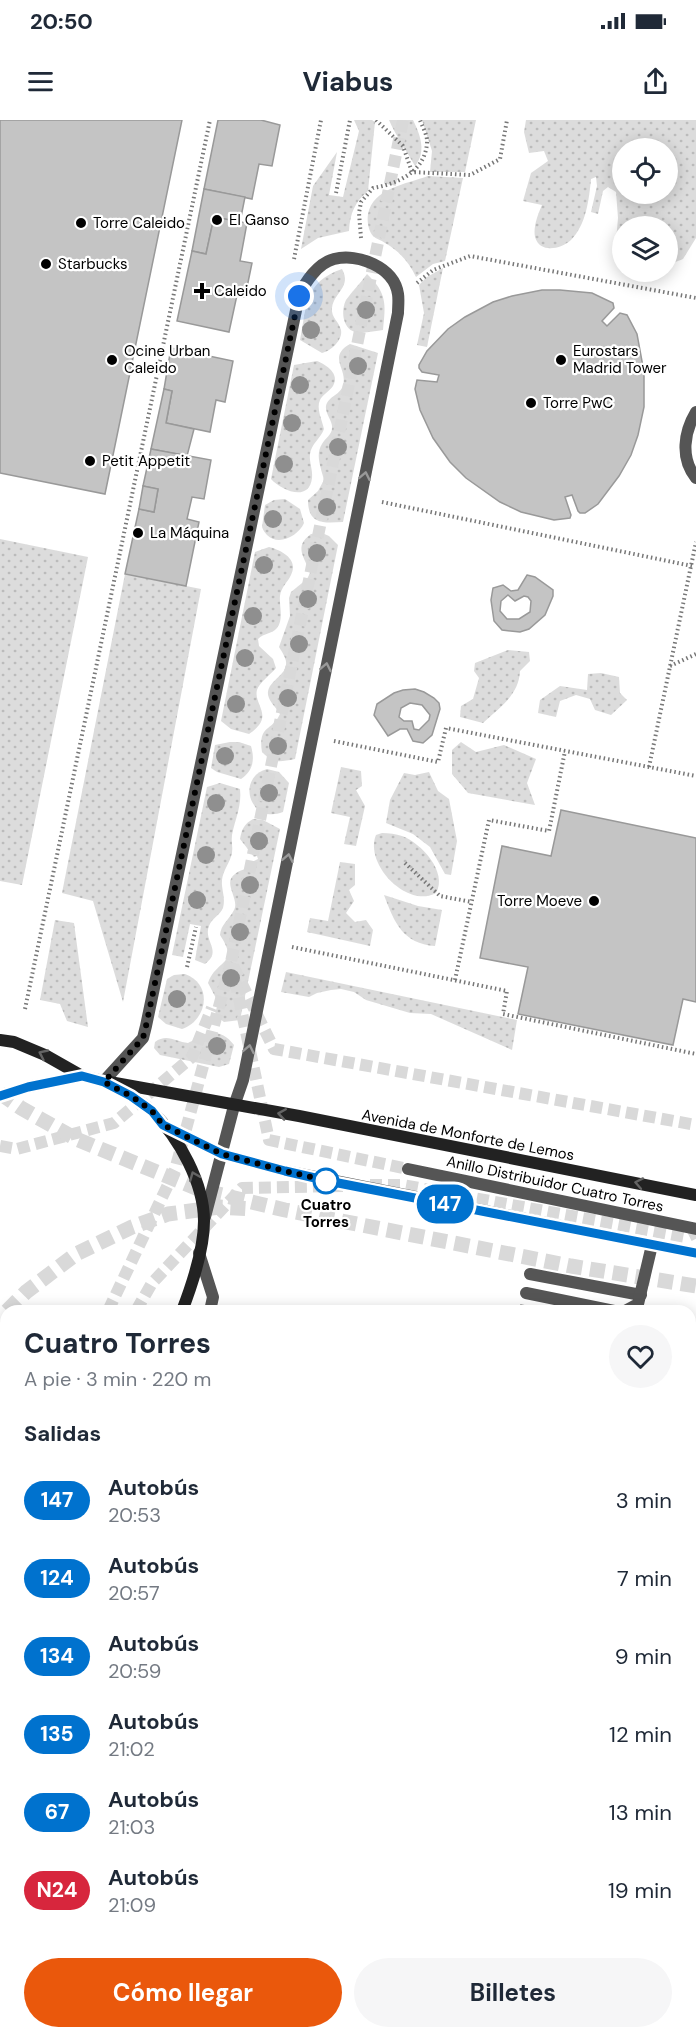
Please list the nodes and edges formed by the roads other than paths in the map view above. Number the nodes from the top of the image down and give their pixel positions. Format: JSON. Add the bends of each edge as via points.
{"nodes":[{"id":1,"x":696,"y":412,"type":"edge"},
{"id":2,"x":696,"y":478,"type":"edge"},
{"id":3,"x":0,"y":1040,"type":"edge"},
{"id":4,"x":82,"y":1076,"type":"junction"},
{"id":5,"x":104,"y":1082,"type":"junction"},
{"id":6,"x":0,"y":1096,"type":"edge"},
{"id":7,"x":234,"y":1106,"type":"junction"},
{"id":8,"x":163,"y":1125,"type":"junction"},
{"id":9,"x":222,"y":1154,"type":"junction"},
{"id":10,"x":408,"y":1169,"type":"tunnel mouth"},
{"id":11,"x":696,"y":1195,"type":"edge"},
{"id":12,"x":204,"y":1221,"type":"junction"},
{"id":13,"x":696,"y":1229,"type":"edge"},
{"id":14,"x":652,"y":1245,"type":"junction"},
{"id":15,"x":199,"y":1253,"type":"junction"},
{"id":16,"x":696,"y":1253,"type":"edge"},
{"id":17,"x":530,"y":1274,"type":"dead end"},
{"id":18,"x":526,"y":1293,"type":"dead end"},
{"id":19,"x":641,"y":1295,"type":"junction"},
{"id":20,"x":184,"y":1305,"type":"edge"},
{"id":21,"x":211,"y":1305,"type":"edge"},
{"id":22,"x":585,"y":1305,"type":"edge"},
{"id":23,"x":636,"y":1305,"type":"edge"}],
"edges":[{"from":1,"to":2,"type":"street","via":[[685,438],[686,457]]},
{"from":4,"to":3,"type":"main road","name":"Avenida de Monforte de Lemos","one_way":true,"via":[[45,1054]]},
{"from":4,"to":5,"type":"main road","name":"Avenida de Monforte de Lemos"},
{"from":4,"to":6,"type":"main road","name":"Avenida de Monforte de Lemos"},
{"from":5,"to":7,"type":"main road","name":"Avenida de Monforte de Lemos"},
{"from":7,"to":5,"type":"street","one_way":true,"via":[[398,313],[398,292],[392,278],[380,267],[360,259],[334,259],[322,265],[299,296],[146,1026],[143,1038]]},
{"from":5,"to":8,"type":"main road","name":"Avenida de Monforte de Lemos","via":[[152,1111]]},
{"from":7,"to":9,"type":"street","name":"Avenida de Monforte de Lemos"},
{"from":11,"to":7,"type":"main road","name":"Avenida de Monforte de Lemos","one_way":true},
{"from":8,"to":9,"type":"street","name":"Avenida de Monforte de Lemos"},
{"from":12,"to":8,"type":"main road","name":"Avenida de Monforte de Lemos","one_way":true,"via":[[199,1189],[186,1155]]},
{"from":9,"to":12,"type":"street","name":"Avenida de Monforte de Lemos"},
{"from":9,"to":14,"type":"street","name":"Avenida de Monforte de Lemos","via":[[328,1181]]},
{"from":10,"to":13,"type":"street","name":"Anillo Distribuidor Cuatro Torres"},
{"from":12,"to":15,"type":"main road","name":"Avenida de Monforte de Lemos"},
{"from":14,"to":16,"type":"street","name":"Avenida de Monforte de Lemos"},
{"from":14,"to":19,"type":"street"},
{"from":15,"to":20,"type":"main road","name":"Avenida de Monforte de Lemos"},
{"from":15,"to":21,"type":"street","via":[[213,1297]]},
{"from":17,"to":19,"type":"street"},
{"from":18,"to":22,"type":"street"},
{"from":19,"to":23,"type":"street"}]}
